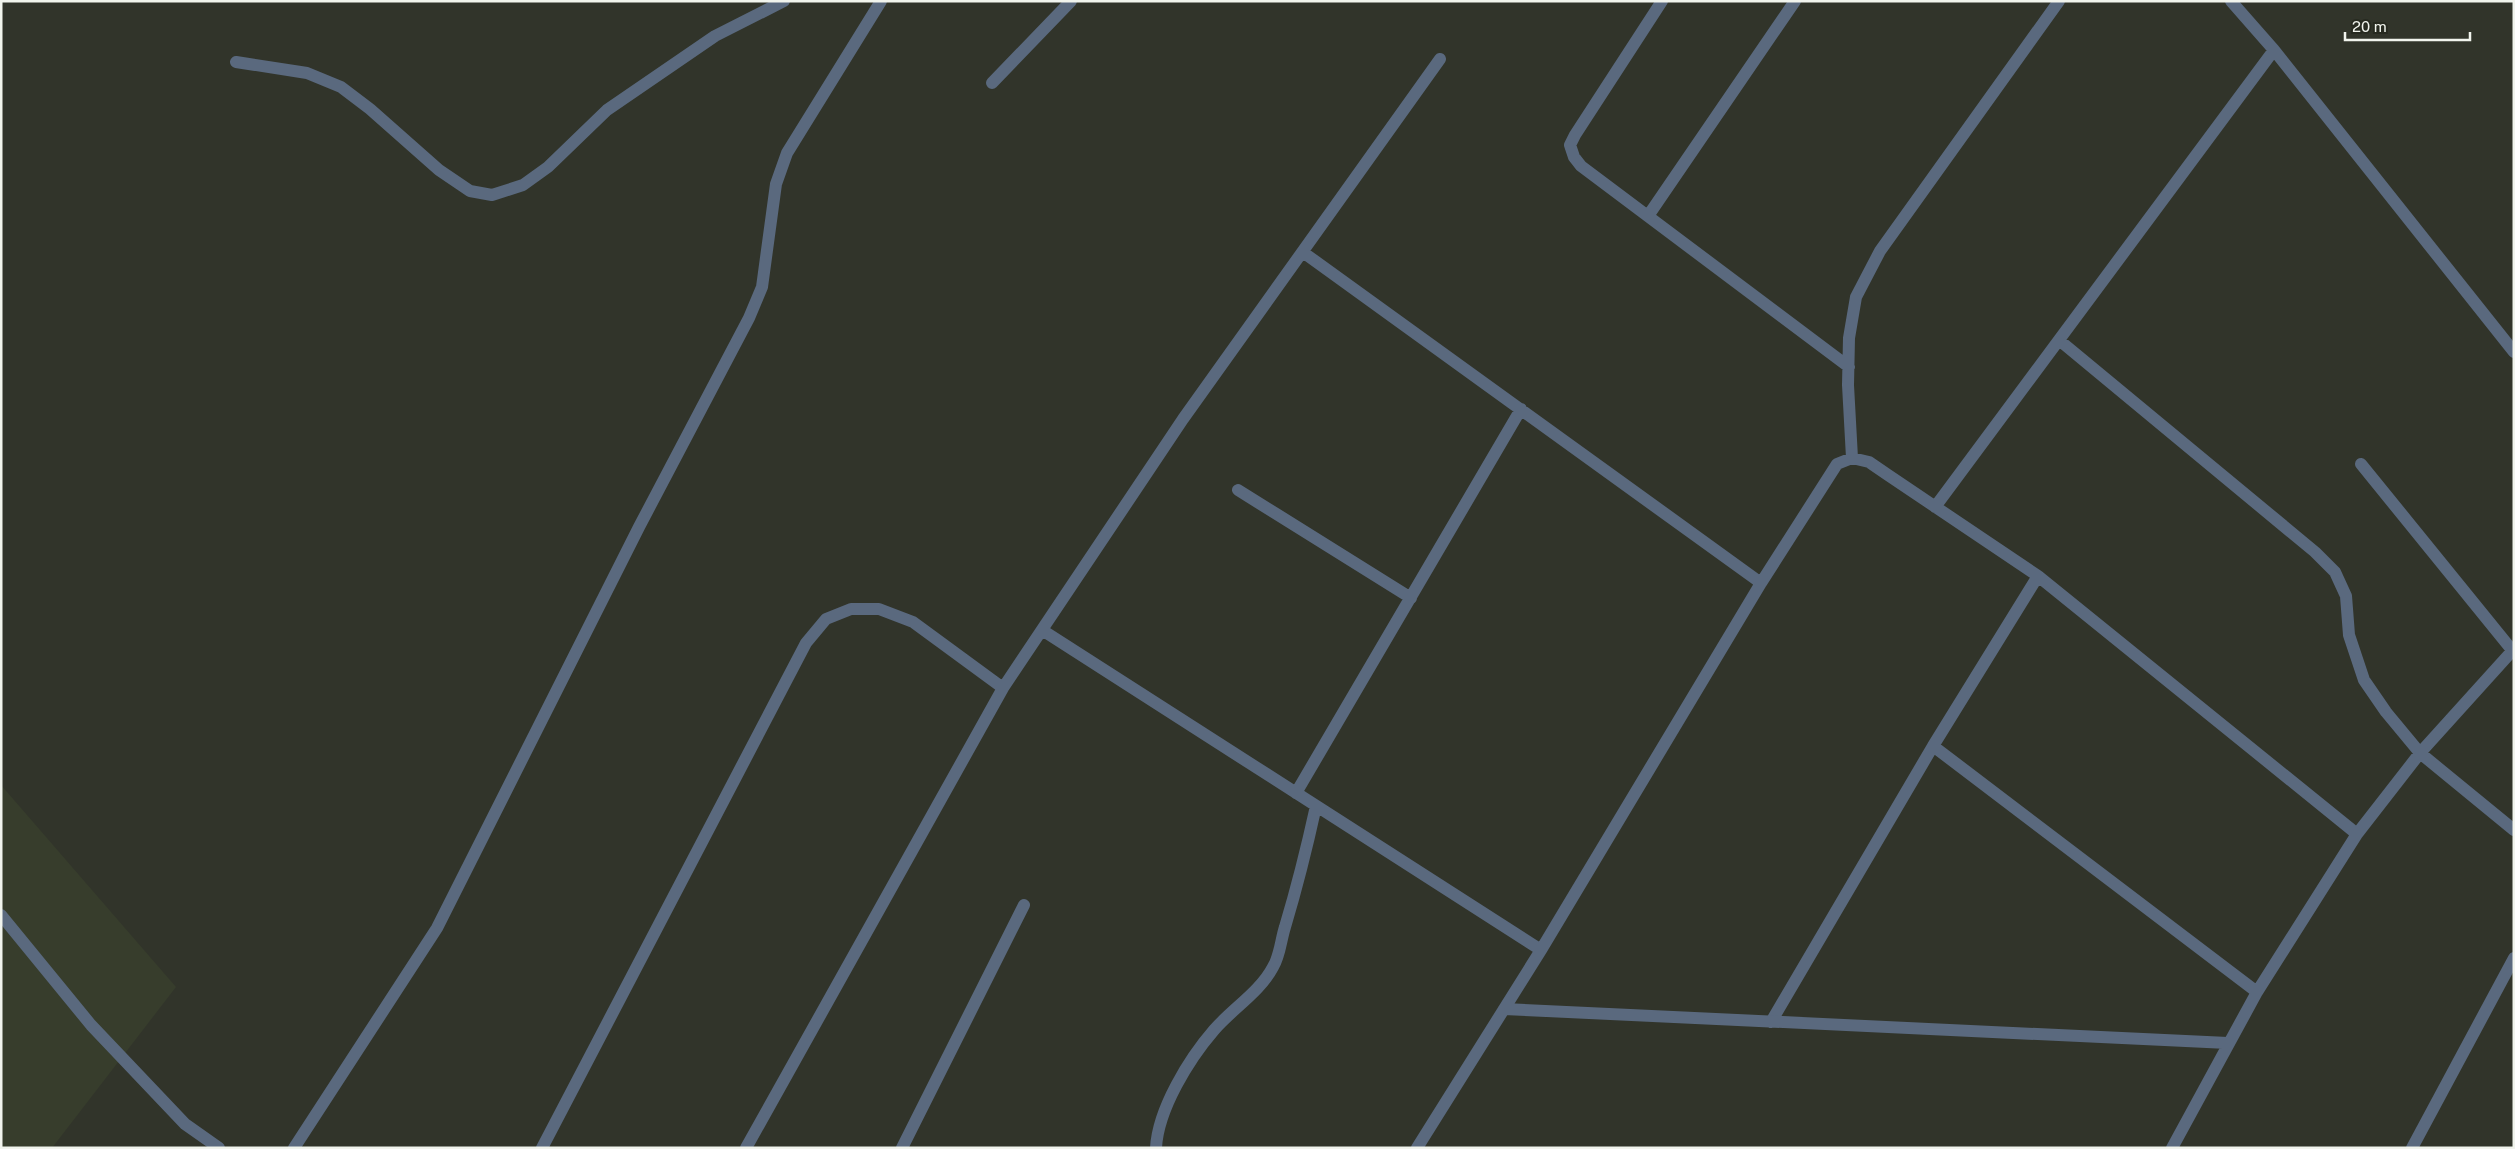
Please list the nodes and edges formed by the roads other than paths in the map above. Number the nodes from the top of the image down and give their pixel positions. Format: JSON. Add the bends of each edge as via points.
{"nodes":[{"id":1,"x":784,"y":1,"type":"edge"},
{"id":2,"x":881,"y":1,"type":"edge"},
{"id":3,"x":1071,"y":1,"type":"edge"},
{"id":4,"x":1662,"y":1,"type":"edge"},
{"id":5,"x":1795,"y":1,"type":"edge"},
{"id":6,"x":2059,"y":1,"type":"edge"},
{"id":7,"x":2231,"y":1,"type":"edge"},
{"id":8,"x":2274,"y":50,"type":"junction"},
{"id":9,"x":1440,"y":60,"type":"dead end"},
{"id":10,"x":236,"y":62,"type":"dead end"},
{"id":11,"x":992,"y":83,"type":"dead end"},
{"id":12,"x":1648,"y":216,"type":"junction"},
{"id":13,"x":1304,"y":253,"type":"junction"},
{"id":14,"x":2059,"y":340,"type":"junction"},
{"id":15,"x":2514,"y":352,"type":"edge"},
{"id":16,"x":1849,"y":367,"type":"junction"},
{"id":17,"x":1521,"y":408,"type":"junction"},
{"id":18,"x":1852,"y":458,"type":"junction"},
{"id":19,"x":2362,"y":464,"type":"dead end"},
{"id":20,"x":1238,"y":490,"type":"dead end"},
{"id":21,"x":1935,"y":507,"type":"junction"},
{"id":22,"x":2038,"y":576,"type":"junction"},
{"id":23,"x":1761,"y":583,"type":"junction"},
{"id":24,"x":1411,"y":598,"type":"junction"},
{"id":25,"x":1042,"y":630,"type":"junction"},
{"id":26,"x":2513,"y":649,"type":"edge"},
{"id":27,"x":1003,"y":688,"type":"junction"},
{"id":28,"x":1934,"y":746,"type":"junction"},
{"id":29,"x":2420,"y":753,"type":"junction"},
{"id":30,"x":1296,"y":793,"type":"junction"},
{"id":31,"x":1316,"y":806,"type":"junction"},
{"id":32,"x":2514,"y":830,"type":"edge"},
{"id":33,"x":2358,"y":834,"type":"junction"},
{"id":34,"x":1024,"y":905,"type":"dead end"},
{"id":35,"x":1,"y":915,"type":"edge"},
{"id":36,"x":1541,"y":950,"type":"junction"},
{"id":37,"x":2514,"y":958,"type":"edge"},
{"id":38,"x":2257,"y":992,"type":"junction"},
{"id":39,"x":1504,"y":1009,"type":"junction"},
{"id":40,"x":1771,"y":1022,"type":"junction"},
{"id":41,"x":2228,"y":1043,"type":"junction"},
{"id":42,"x":219,"y":1148,"type":"edge"},
{"id":43,"x":294,"y":1148,"type":"edge"},
{"id":44,"x":542,"y":1148,"type":"edge"},
{"id":45,"x":746,"y":1148,"type":"edge"},
{"id":46,"x":902,"y":1148,"type":"edge"},
{"id":47,"x":1156,"y":1148,"type":"edge"},
{"id":48,"x":1417,"y":1148,"type":"edge"},
{"id":49,"x":2172,"y":1148,"type":"edge"},
{"id":50,"x":2412,"y":1148,"type":"edge"}],
"edges":[{"from":1,"to":10,"type":"street","via":[[715,36],[607,110],[542,172],[523,185],[492,195],[470,191],[438,170],[341,87],[307,73]]},
{"from":2,"to":43,"type":"street","via":[[787,153],[776,184],[762,287],[749,318],[639,526],[437,928]]},
{"from":3,"to":11,"type":"street"},
{"from":4,"to":12,"type":"street","via":[[1570,145],[1581,166]]},
{"from":5,"to":12,"type":"street"},
{"from":6,"to":16,"type":"street","via":[[1880,251],[1856,297],[1849,338]]},
{"from":7,"to":8,"type":"street"},
{"from":8,"to":14,"type":"street"},
{"from":8,"to":15,"type":"street"},
{"from":9,"to":13,"type":"street"},
{"from":12,"to":16,"type":"street"},
{"from":13,"to":17,"type":"street"},
{"from":13,"to":25,"type":"street","via":[[1183,419]]},
{"from":14,"to":21,"type":"street"},
{"from":14,"to":29,"type":"street","via":[[2335,572],[2346,596],[2349,635],[2364,680]]},
{"from":16,"to":18,"type":"street"},
{"from":17,"to":23,"type":"street"},
{"from":17,"to":24,"type":"street"},
{"from":18,"to":21,"type":"street","via":[[1869,462]]},
{"from":18,"to":23,"type":"street","via":[[1833,470]]},
{"from":19,"to":26,"type":"street"},
{"from":20,"to":24,"type":"street"},
{"from":21,"to":22,"type":"street"},
{"from":22,"to":28,"type":"street"},
{"from":22,"to":33,"type":"street"},
{"from":23,"to":36,"type":"street"},
{"from":24,"to":30,"type":"street"},
{"from":25,"to":27,"type":"street"},
{"from":25,"to":30,"type":"street"},
{"from":26,"to":29,"type":"street"},
{"from":27,"to":44,"type":"street","via":[[913,622],[896,615],[879,609],[851,609],[826,619],[806,642]]},
{"from":27,"to":45,"type":"street"},
{"from":28,"to":38,"type":"street"},
{"from":28,"to":40,"type":"street"},
{"from":29,"to":32,"type":"street"},
{"from":29,"to":33,"type":"street"},
{"from":30,"to":31,"type":"street"},
{"from":31,"to":36,"type":"street"},
{"from":31,"to":47,"type":"street","via":[[1274,967],[1214,1030],[1187,1066],[1156,1137]]},
{"from":33,"to":38,"type":"street"},
{"from":34,"to":46,"type":"street"},
{"from":35,"to":42,"type":"street","via":[[91,1025],[185,1124]]},
{"from":36,"to":39,"type":"street"},
{"from":37,"to":50,"type":"street"},
{"from":38,"to":41,"type":"street"},
{"from":39,"to":40,"type":"street"},
{"from":39,"to":48,"type":"street"},
{"from":40,"to":41,"type":"street"},
{"from":41,"to":49,"type":"street"}]}
